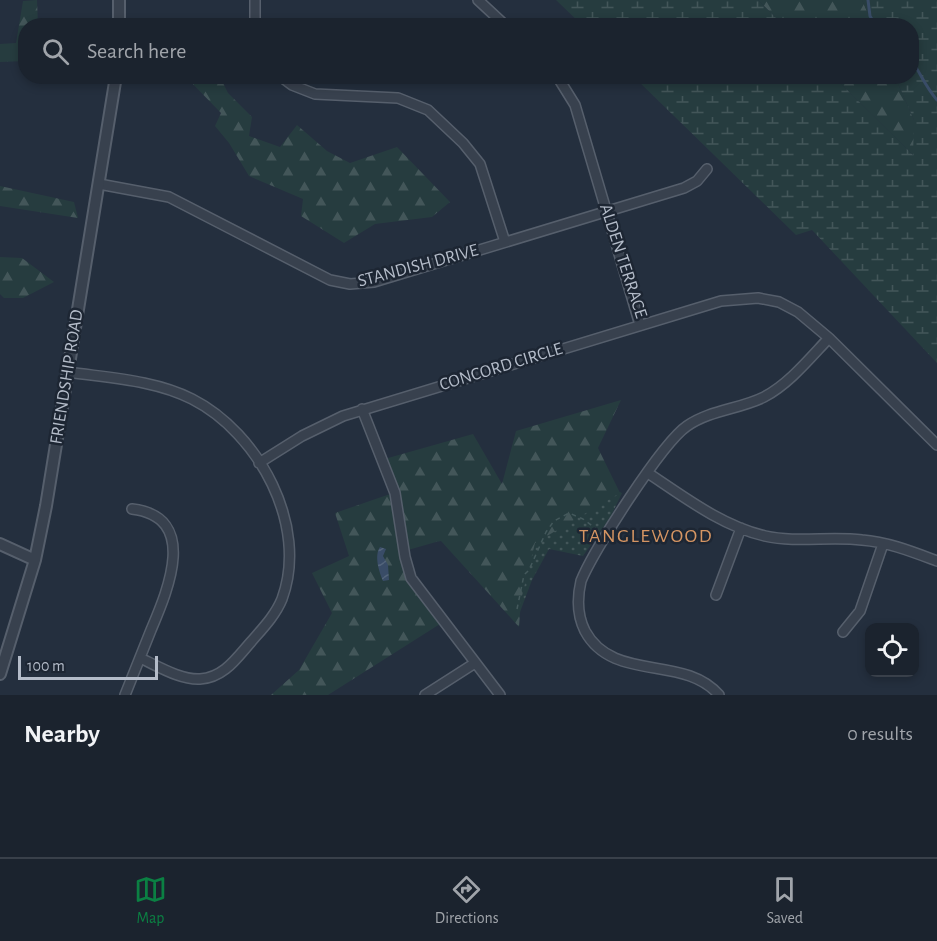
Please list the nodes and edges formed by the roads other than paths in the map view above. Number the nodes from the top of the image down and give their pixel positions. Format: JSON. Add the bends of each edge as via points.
{"nodes":[{"id":1,"x":119,"y":0,"type":"edge"},
{"id":2,"x":255,"y":0,"type":"edge"},
{"id":3,"x":478,"y":0,"type":"edge"},
{"id":4,"x":119,"y":18,"type":"edge"},
{"id":5,"x":255,"y":18,"type":"edge"},
{"id":6,"x":497,"y":18,"type":"edge"},
{"id":7,"x":115,"y":84,"type":"edge"},
{"id":8,"x":291,"y":84,"type":"edge"},
{"id":9,"x":562,"y":84,"type":"edge"},
{"id":10,"x":707,"y":169,"type":"dead end"},
{"id":11,"x":99,"y":184,"type":"junction"},
{"id":12,"x":607,"y":212,"type":"junction"},
{"id":13,"x":505,"y":242,"type":"junction"},
{"id":14,"x":640,"y":325,"type":"junction"},
{"id":15,"x":829,"y":338,"type":"junction"},
{"id":16,"x":68,"y":372,"type":"junction"},
{"id":17,"x":362,"y":410,"type":"junction"},
{"id":18,"x":937,"y":445,"type":"edge"},
{"id":19,"x":259,"y":463,"type":"junction"},
{"id":20,"x":648,"y":473,"type":"junction"},
{"id":21,"x":132,"y":509,"type":"dead end"},
{"id":22,"x":741,"y":528,"type":"junction"},
{"id":23,"x":0,"y":544,"type":"edge"},
{"id":24,"x":884,"y":544,"type":"junction"},
{"id":25,"x":35,"y":560,"type":"junction"},
{"id":26,"x":937,"y":561,"type":"edge"},
{"id":27,"x":716,"y":595,"type":"dead end"},
{"id":28,"x":843,"y":632,"type":"dead end"},
{"id":29,"x":143,"y":659,"type":"junction"},
{"id":30,"x":475,"y":663,"type":"junction"},
{"id":31,"x":0,"y":674,"type":"edge"},
{"id":32,"x":125,"y":695,"type":"edge"},
{"id":33,"x":425,"y":695,"type":"edge"},
{"id":34,"x":500,"y":695,"type":"edge"},
{"id":35,"x":719,"y":695,"type":"edge"}],
"edges":[{"from":1,"to":4,"type":"street"},
{"from":2,"to":5,"type":"street"},
{"from":3,"to":6,"type":"street"},
{"from":7,"to":11,"type":"street","name":"FRIENDSHIP ROAD"},
{"from":8,"to":13,"type":"street","via":[[315,94],[398,98],[428,110],[480,164]]},
{"from":9,"to":12,"type":"street","name":"ALDEN TERRACE","via":[[574,105]]},
{"from":10,"to":12,"type":"street","name":"STANDISH DRIVE","via":[[684,188]]},
{"from":11,"to":13,"type":"street","name":"STANDISH DRIVE","via":[[169,197],[316,274],[350,284],[374,282]]},
{"from":11,"to":16,"type":"street","name":"FRIENDSHIP ROAD"},
{"from":12,"to":13,"type":"street","name":"STANDISH DRIVE"},
{"from":12,"to":14,"type":"street","name":"ALDEN TERRACE"},
{"from":14,"to":15,"type":"street","name":"ALDEN TERRACE","via":[[722,301],[758,298],[795,310]]},
{"from":14,"to":17,"type":"street","name":"CONCORD CIRCLE"},
{"from":15,"to":18,"type":"street"},
{"from":15,"to":20,"type":"street","via":[[775,391],[687,426],[666,445]]},
{"from":16,"to":19,"type":"street","via":[[159,387],[191,398],[226,423]]},
{"from":16,"to":25,"type":"street","name":"FRIENDSHIP ROAD"},
{"from":17,"to":19,"type":"street","name":"CONCORD CIRCLE","via":[[325,424]]},
{"from":17,"to":30,"type":"street","via":[[395,493],[411,578]]},
{"from":19,"to":29,"type":"street","via":[[278,496],[288,538],[287,581],[278,607],[231,665],[218,674],[193,678]]},
{"from":20,"to":22,"type":"street"},
{"from":20,"to":35,"type":"street","via":[[584,574],[579,590],[580,616],[598,648],[614,658],[693,676]]},
{"from":21,"to":29,"type":"street","via":[[146,511],[163,523],[174,560]]},
{"from":22,"to":24,"type":"street","via":[[774,537]]},
{"from":22,"to":27,"type":"street"},
{"from":23,"to":25,"type":"street"},
{"from":24,"to":26,"type":"street"},
{"from":24,"to":28,"type":"street","via":[[860,610]]},
{"from":25,"to":31,"type":"street","name":"FRIENDSHIP ROAD"},
{"from":29,"to":32,"type":"street"},
{"from":30,"to":33,"type":"street"},
{"from":30,"to":34,"type":"street"}]}
